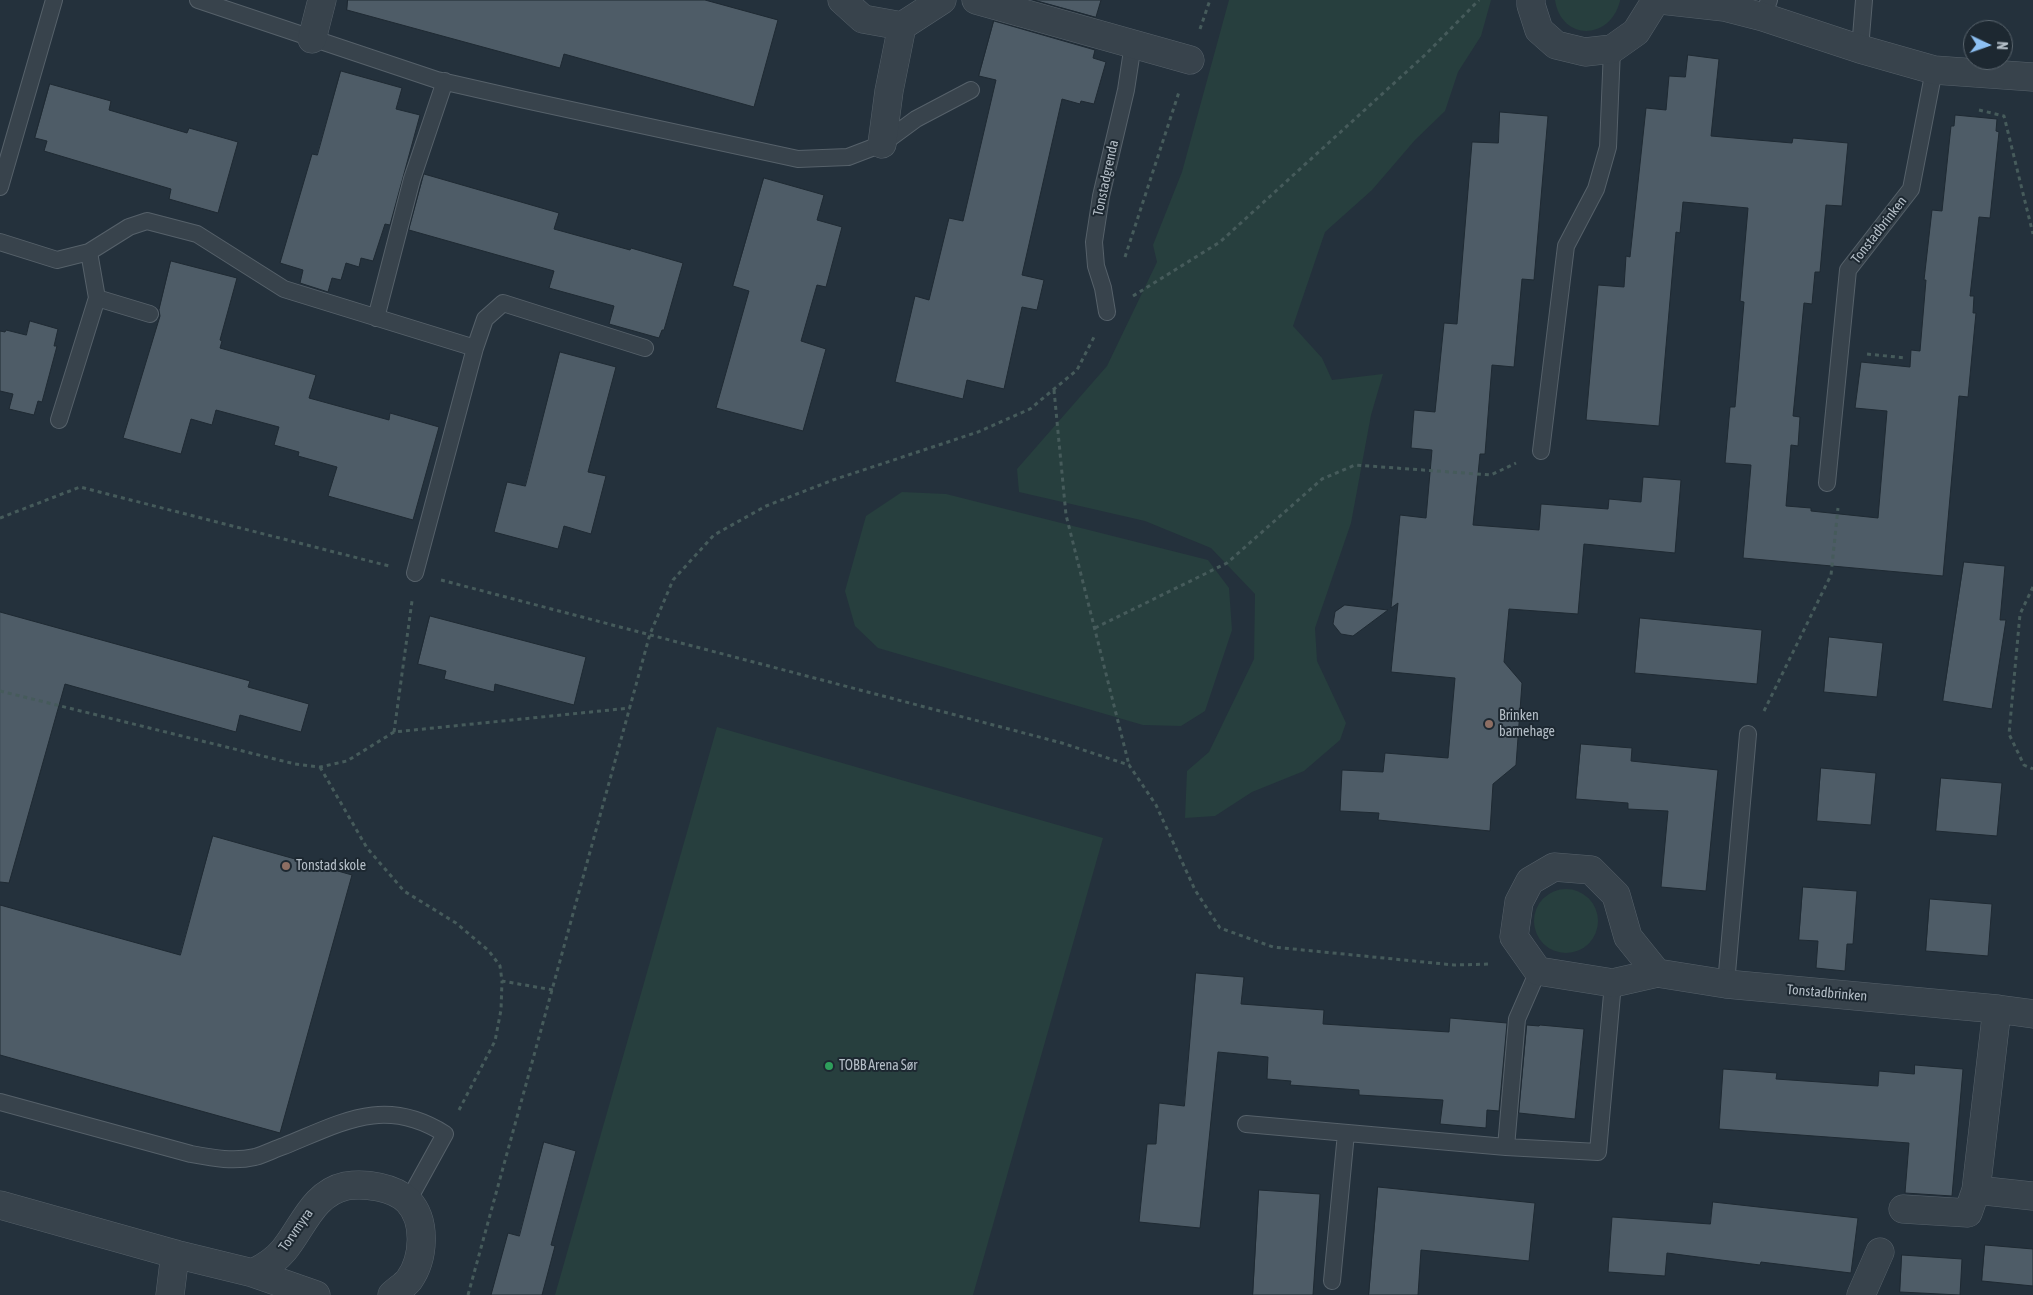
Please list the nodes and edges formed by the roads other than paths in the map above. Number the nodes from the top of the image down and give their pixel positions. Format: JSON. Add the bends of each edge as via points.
{"nodes":[{"id":1,"x":54,"y":0,"type":"edge"},
{"id":2,"x":198,"y":0,"type":"edge"},
{"id":3,"x":322,"y":0,"type":"edge"},
{"id":4,"x":842,"y":0,"type":"edge"},
{"id":5,"x":942,"y":0,"type":"edge"},
{"id":6,"x":976,"y":0,"type":"edge"},
{"id":7,"x":1531,"y":0,"type":"edge"},
{"id":8,"x":1656,"y":0,"type":"edge"},
{"id":9,"x":1864,"y":0,"type":"edge"},
{"id":10,"x":1678,"y":1,"type":"edge"},
{"id":11,"x":1766,"y":9,"type":"edge"},
{"id":12,"x":902,"y":26,"type":"junction"},
{"id":13,"x":312,"y":39,"type":"junction"},
{"id":14,"x":1133,"y":44,"type":"junction"},
{"id":15,"x":1612,"y":49,"type":"junction"},
{"id":16,"x":1860,"y":49,"type":"junction"},
{"id":17,"x":1190,"y":60,"type":"road end"},
{"id":18,"x":1934,"y":70,"type":"junction"},
{"id":19,"x":2033,"y":77,"type":"edge"},
{"id":20,"x":445,"y":81,"type":"junction"},
{"id":21,"x":971,"y":90,"type":"dead end"},
{"id":22,"x":882,"y":144,"type":"junction"},
{"id":23,"x":0,"y":187,"type":"edge"},
{"id":24,"x":0,"y":242,"type":"edge"},
{"id":25,"x":89,"y":252,"type":"junction"},
{"id":26,"x":97,"y":298,"type":"junction"},
{"id":27,"x":1107,"y":312,"type":"road end"},
{"id":28,"x":150,"y":314,"type":"dead end"},
{"id":29,"x":376,"y":318,"type":"junction"},
{"id":30,"x":475,"y":348,"type":"junction"},
{"id":31,"x":645,"y":348,"type":"dead end"},
{"id":32,"x":59,"y":420,"type":"dead end"},
{"id":33,"x":1541,"y":451,"type":"road end"},
{"id":34,"x":1827,"y":482,"type":"road end"},
{"id":35,"x":416,"y":573,"type":"road end"},
{"id":36,"x":1748,"y":734,"type":"road end"},
{"id":37,"x":1538,"y":971,"type":"junction"},
{"id":38,"x":1658,"y":973,"type":"junction"},
{"id":39,"x":1613,"y":982,"type":"junction"},
{"id":40,"x":1726,"y":984,"type":"junction"},
{"id":41,"x":1997,"y":1009,"type":"junction"},
{"id":42,"x":2033,"y":1014,"type":"edge"},
{"id":43,"x":0,"y":1102,"type":"edge"},
{"id":44,"x":1246,"y":1124,"type":"dead end"},
{"id":45,"x":1346,"y":1133,"type":"junction"},
{"id":46,"x":1506,"y":1147,"type":"junction"},
{"id":47,"x":1976,"y":1190,"type":"junction"},
{"id":48,"x":2033,"y":1196,"type":"edge"},
{"id":49,"x":408,"y":1201,"type":"junction"},
{"id":50,"x":0,"y":1204,"type":"edge"},
{"id":51,"x":1903,"y":1209,"type":"dead end"},
{"id":52,"x":1880,"y":1252,"type":"dead end"},
{"id":53,"x":175,"y":1254,"type":"junction"},
{"id":54,"x":253,"y":1273,"type":"junction"},
{"id":55,"x":1332,"y":1281,"type":"dead end"},
{"id":56,"x":170,"y":1295,"type":"edge"},
{"id":57,"x":316,"y":1295,"type":"edge"},
{"id":58,"x":392,"y":1295,"type":"edge"},
{"id":59,"x":1861,"y":1295,"type":"edge"}],
"edges":[{"from":1,"to":23,"type":"lane"},
{"from":2,"to":13,"type":"lane"},
{"from":3,"to":13,"type":"street"},
{"from":4,"to":12,"type":"street","via":[[863,19]]},
{"from":5,"to":12,"type":"street"},
{"from":6,"to":14,"type":"street"},
{"from":7,"to":15,"type":"street","via":[[1539,30],[1556,45],[1585,52]]},
{"from":8,"to":15,"type":"street","via":[[1636,32]]},
{"from":9,"to":16,"type":"lane"},
{"from":10,"to":11,"type":"street"},
{"from":11,"to":16,"type":"street"},
{"from":12,"to":22,"type":"street","via":[[888,90]]},
{"from":13,"to":20,"type":"lane"},
{"from":14,"to":17,"type":"street"},
{"from":14,"to":27,"type":"lane","name":"Tonstadgrenda","via":[[1094,242]]},
{"from":15,"to":33,"type":"lane","via":[[1608,147],[1596,189],[1566,246]]},
{"from":16,"to":18,"type":"street"},
{"from":18,"to":19,"type":"street"},
{"from":18,"to":34,"type":"lane","name":"Tonstadbrinken","via":[[1912,189],[1848,270]]},
{"from":20,"to":22,"type":"lane","via":[[798,159],[848,157]]},
{"from":20,"to":29,"type":"lane","via":[[412,179]]},
{"from":21,"to":22,"type":"lane","via":[[916,119]]},
{"from":24,"to":25,"type":"lane","via":[[57,260]]},
{"from":25,"to":26,"type":"lane"},
{"from":25,"to":29,"type":"lane","via":[[129,227],[147,221],[197,234],[284,289]]},
{"from":26,"to":28,"type":"lane"},
{"from":26,"to":32,"type":"lane"},
{"from":29,"to":30,"type":"lane"},
{"from":30,"to":31,"type":"lane","via":[[485,319],[503,303]]},
{"from":30,"to":35,"type":"lane"},
{"from":36,"to":40,"type":"lane"},
{"from":37,"to":38,"type":"street","via":[[1514,937],[1519,902],[1530,881],[1554,867],[1591,870],[1616,896],[1628,936]]},
{"from":37,"to":39,"type":"street","name":"Tonstadbrinken"},
{"from":37,"to":46,"type":"lane","via":[[1517,1019]]},
{"from":38,"to":39,"type":"street","name":"Tonstadbrinken"},
{"from":38,"to":40,"type":"street","name":"Tonstadbrinken"},
{"from":39,"to":46,"type":"lane","via":[[1598,1152]]},
{"from":40,"to":41,"type":"street","name":"Tonstadbrinken"},
{"from":41,"to":42,"type":"street","name":"Tonstadbrinken"},
{"from":41,"to":47,"type":"street"},
{"from":43,"to":49,"type":"lane","via":[[172,1149],[237,1160],[256,1157],[350,1120],[391,1114],[411,1117],[445,1134]]},
{"from":44,"to":45,"type":"lane"},
{"from":45,"to":46,"type":"lane"},
{"from":45,"to":55,"type":"lane"},
{"from":47,"to":48,"type":"street"},
{"from":47,"to":51,"type":"street","via":[[1968,1213]]},
{"from":49,"to":54,"type":"street","name":"Torvmyra","via":[[391,1191],[370,1185],[346,1186],[330,1192],[311,1208],[283,1251]]},
{"from":49,"to":58,"type":"street","via":[[418,1216],[420,1256],[409,1280]]},
{"from":50,"to":53,"type":"street"},
{"from":52,"to":59,"type":"street"},
{"from":53,"to":54,"type":"street"},
{"from":53,"to":56,"type":"street"},
{"from":54,"to":57,"type":"street"}]}
